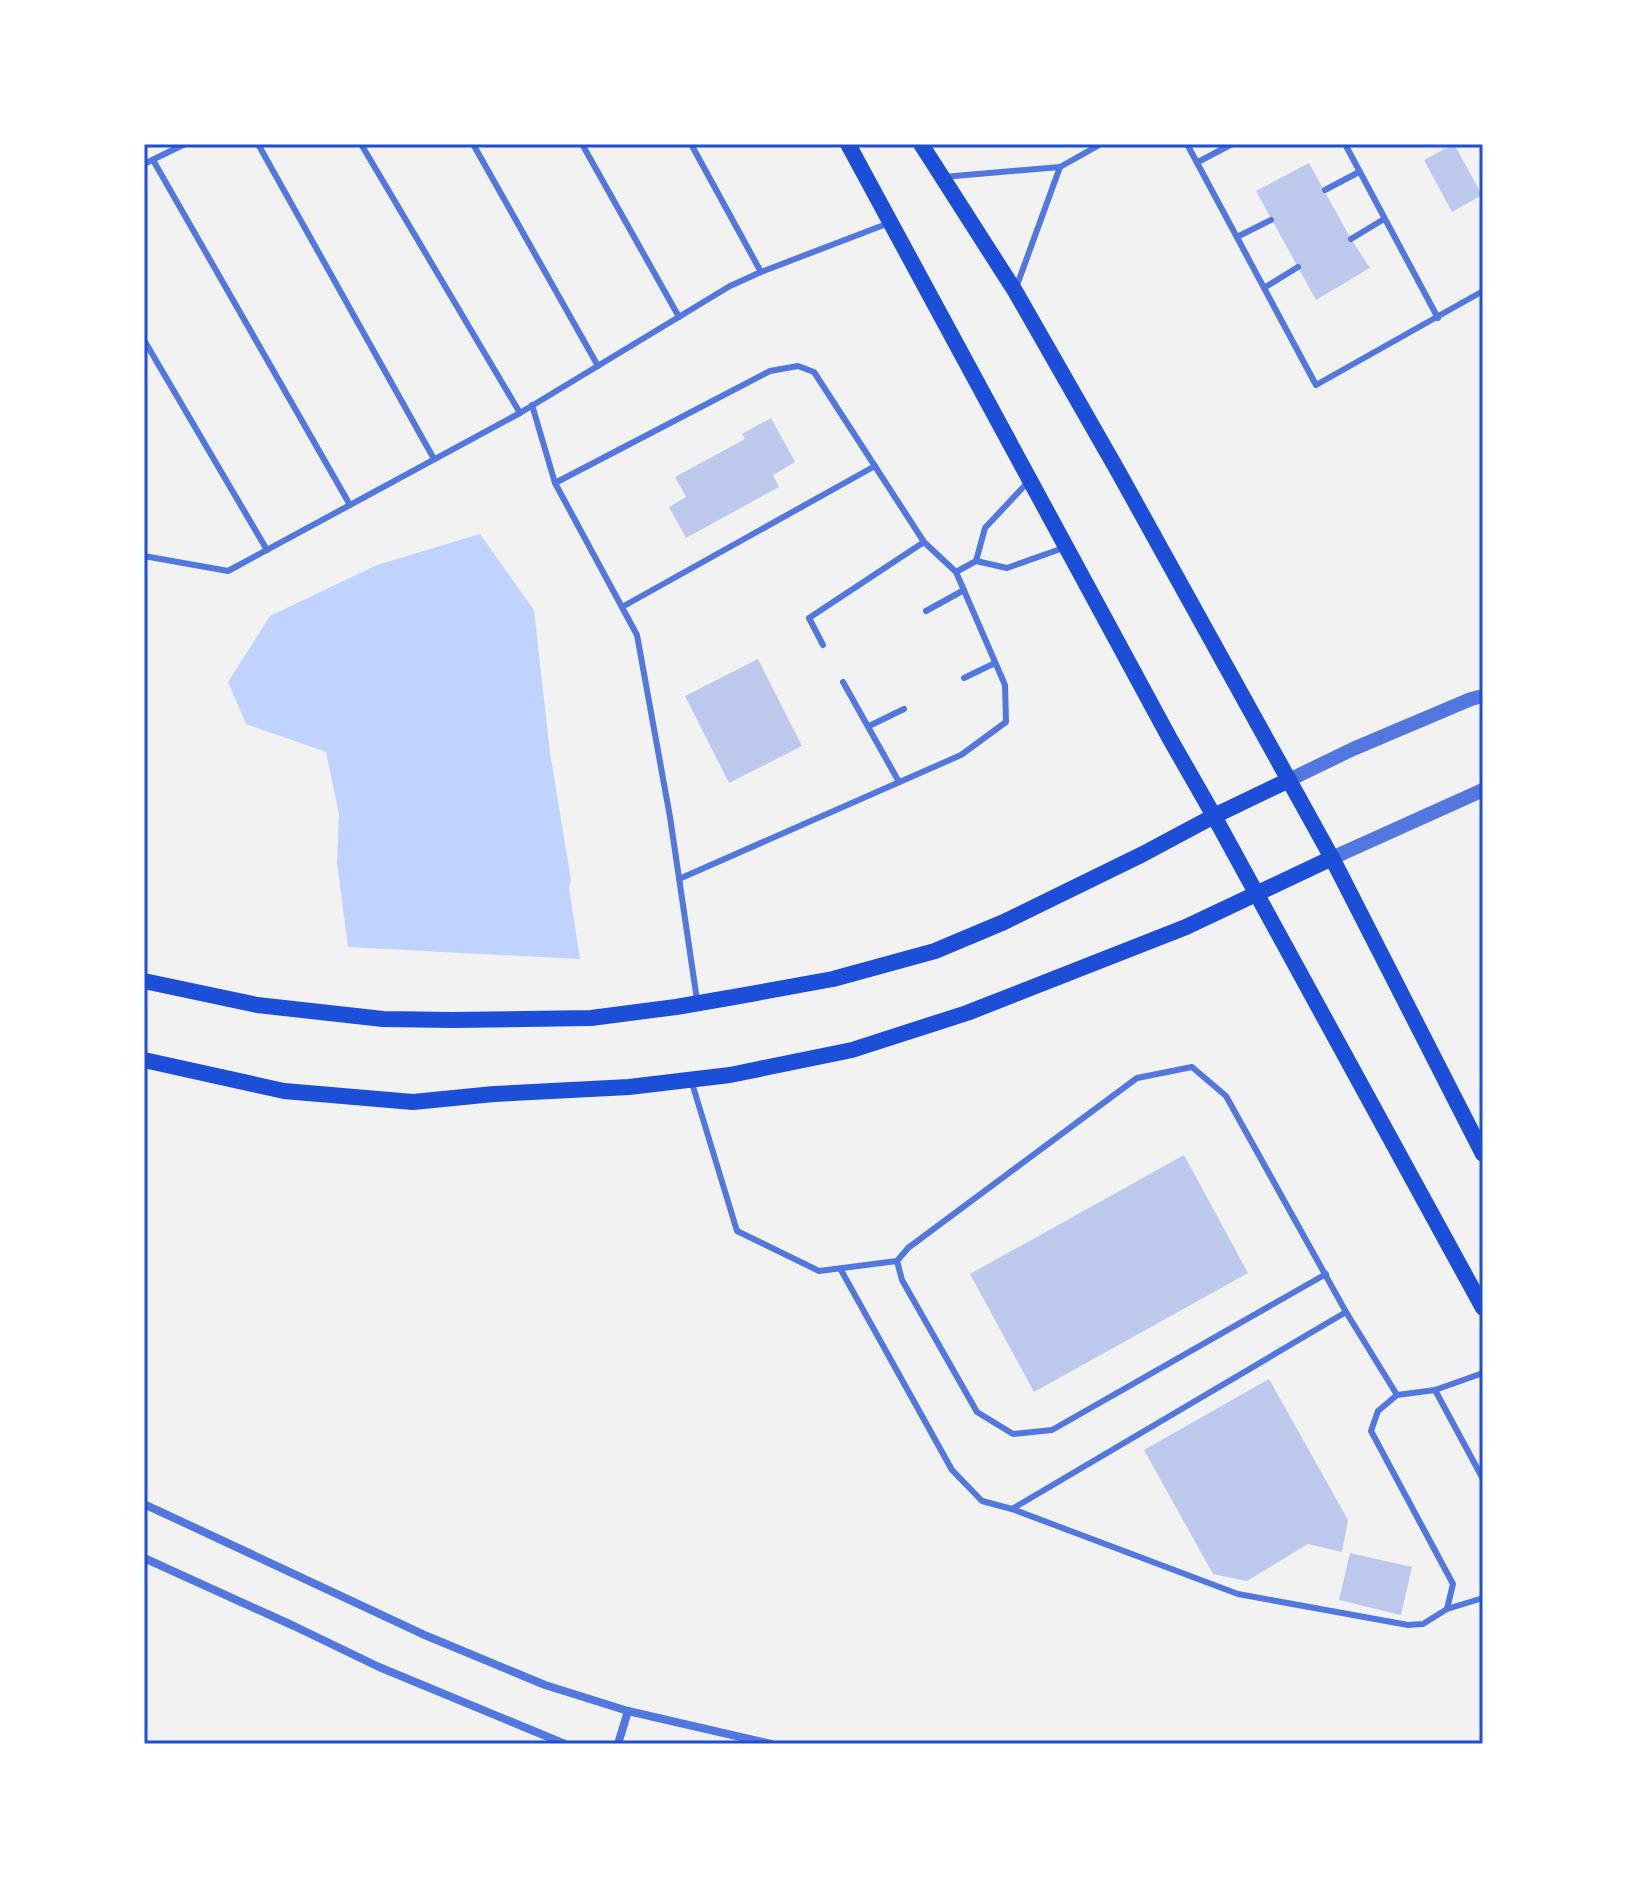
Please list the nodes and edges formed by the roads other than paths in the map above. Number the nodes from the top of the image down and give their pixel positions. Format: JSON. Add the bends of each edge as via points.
{"nodes":[{"id":1,"x":185,"y":144,"type":"edge"},
{"id":2,"x":258,"y":144,"type":"edge"},
{"id":3,"x":361,"y":144,"type":"edge"},
{"id":4,"x":473,"y":144,"type":"edge"},
{"id":5,"x":582,"y":144,"type":"edge"},
{"id":6,"x":691,"y":144,"type":"edge"},
{"id":7,"x":848,"y":144,"type":"edge"},
{"id":8,"x":921,"y":144,"type":"edge"},
{"id":9,"x":1101,"y":144,"type":"edge"},
{"id":10,"x":1187,"y":144,"type":"edge"},
{"id":11,"x":1232,"y":144,"type":"edge"},
{"id":12,"x":1345,"y":144,"type":"edge"},
{"id":13,"x":153,"y":160,"type":"junction"},
{"id":14,"x":1198,"y":162,"type":"junction"},
{"id":15,"x":144,"y":164,"type":"edge"},
{"id":16,"x":1060,"y":167,"type":"junction"},
{"id":17,"x":1359,"y":172,"type":"junction"},
{"id":18,"x":941,"y":177,"type":"junction"},
{"id":19,"x":1325,"y":190,"type":"dead end"},
{"id":20,"x":1384,"y":219,"type":"junction"},
{"id":21,"x":1271,"y":220,"type":"dead end"},
{"id":22,"x":892,"y":222,"type":"junction"},
{"id":23,"x":1237,"y":237,"type":"junction"},
{"id":24,"x":1351,"y":239,"type":"dead end"},
{"id":25,"x":1298,"y":267,"type":"dead end"},
{"id":26,"x":761,"y":272,"type":"junction"},
{"id":27,"x":1264,"y":288,"type":"junction"},
{"id":28,"x":1015,"y":291,"type":"junction"},
{"id":29,"x":1483,"y":291,"type":"edge"},
{"id":30,"x":679,"y":317,"type":"junction"},
{"id":31,"x":1438,"y":318,"type":"junction"},
{"id":32,"x":144,"y":340,"type":"edge"},
{"id":33,"x":598,"y":366,"type":"junction"},
{"id":34,"x":532,"y":405,"type":"junction"},
{"id":35,"x":520,"y":413,"type":"junction"},
{"id":36,"x":434,"y":459,"type":"junction"},
{"id":37,"x":875,"y":466,"type":"junction"},
{"id":38,"x":1031,"y":480,"type":"junction"},
{"id":39,"x":555,"y":483,"type":"junction"},
{"id":40,"x":350,"y":505,"type":"junction"},
{"id":41,"x":924,"y":542,"type":"junction"},
{"id":42,"x":144,"y":547,"type":"edge"},
{"id":43,"x":1067,"y":547,"type":"junction"},
{"id":44,"x":267,"y":550,"type":"junction"},
{"id":45,"x":147,"y":556,"type":"edge"},
{"id":46,"x":976,"y":561,"type":"junction"},
{"id":47,"x":956,"y":572,"type":"junction"},
{"id":48,"x":964,"y":590,"type":"junction"},
{"id":49,"x":622,"y":607,"type":"junction"},
{"id":50,"x":926,"y":611,"type":"dead end"},
{"id":51,"x":823,"y":645,"type":"dead end"},
{"id":52,"x":995,"y":663,"type":"junction"},
{"id":53,"x":964,"y":678,"type":"dead end"},
{"id":54,"x":843,"y":682,"type":"dead end"},
{"id":55,"x":1483,"y":696,"type":"edge"},
{"id":56,"x":904,"y":709,"type":"dead end"},
{"id":57,"x":869,"y":726,"type":"junction"},
{"id":58,"x":1289,"y":780,"type":"junction"},
{"id":59,"x":899,"y":782,"type":"junction"},
{"id":60,"x":1483,"y":790,"type":"edge"},
{"id":61,"x":1214,"y":816,"type":"junction"},
{"id":62,"x":1332,"y":858,"type":"junction"},
{"id":63,"x":679,"y":879,"type":"junction"},
{"id":64,"x":1256,"y":894,"type":"junction"},
{"id":65,"x":144,"y":981,"type":"edge"},
{"id":66,"x":697,"y":1004,"type":"junction"},
{"id":67,"x":144,"y":1060,"type":"edge"},
{"id":68,"x":691,"y":1080,"type":"junction"},
{"id":69,"x":1483,"y":1154,"type":"edge"},
{"id":70,"x":897,"y":1261,"type":"junction"},
{"id":71,"x":841,"y":1270,"type":"junction"},
{"id":72,"x":1326,"y":1274,"type":"junction"},
{"id":73,"x":1483,"y":1308,"type":"edge"},
{"id":74,"x":1346,"y":1312,"type":"junction"},
{"id":75,"x":1483,"y":1373,"type":"edge"},
{"id":76,"x":1435,"y":1390,"type":"junction"},
{"id":77,"x":1397,"y":1395,"type":"junction"},
{"id":78,"x":1483,"y":1479,"type":"edge"},
{"id":79,"x":144,"y":1504,"type":"edge"},
{"id":80,"x":1012,"y":1509,"type":"junction"},
{"id":81,"x":144,"y":1558,"type":"edge"},
{"id":82,"x":1483,"y":1598,"type":"edge"},
{"id":83,"x":1447,"y":1609,"type":"junction"},
{"id":84,"x":628,"y":1711,"type":"junction"},
{"id":85,"x":565,"y":1744,"type":"edge"},
{"id":86,"x":618,"y":1744,"type":"edge"},
{"id":87,"x":771,"y":1744,"type":"edge"}],
"edges":[{"from":1,"to":13,"type":"lane"},
{"from":2,"to":36,"type":"lane"},
{"from":3,"to":35,"type":"lane"},
{"from":4,"to":33,"type":"lane"},
{"from":5,"to":30,"type":"lane"},
{"from":6,"to":26,"type":"lane"},
{"from":7,"to":22,"type":"main road"},
{"from":8,"to":18,"type":"main road"},
{"from":9,"to":16,"type":"lane"},
{"from":10,"to":14,"type":"lane"},
{"from":11,"to":14,"type":"lane"},
{"from":12,"to":17,"type":"lane"},
{"from":13,"to":15,"type":"lane"},
{"from":13,"to":40,"type":"lane"},
{"from":14,"to":23,"type":"lane"},
{"from":16,"to":18,"type":"lane"},
{"from":16,"to":28,"type":"lane"},
{"from":17,"to":19,"type":"lane"},
{"from":17,"to":20,"type":"lane"},
{"from":18,"to":28,"type":"main road"},
{"from":20,"to":24,"type":"lane"},
{"from":20,"to":31,"type":"lane"},
{"from":21,"to":23,"type":"lane"},
{"from":22,"to":26,"type":"lane"},
{"from":22,"to":38,"type":"main road"},
{"from":23,"to":27,"type":"lane"},
{"from":25,"to":27,"type":"lane"},
{"from":26,"to":30,"type":"lane"},
{"from":27,"to":31,"type":"lane","via":[[1316,385]]},
{"from":28,"to":58,"type":"main road"},
{"from":29,"to":31,"type":"lane"},
{"from":30,"to":33,"type":"lane"},
{"from":32,"to":44,"type":"lane"},
{"from":33,"to":34,"type":"lane"},
{"from":34,"to":35,"type":"lane"},
{"from":34,"to":39,"type":"lane"},
{"from":35,"to":36,"type":"lane"},
{"from":36,"to":40,"type":"lane"},
{"from":37,"to":39,"type":"lane","via":[[814,372],[798,366],[770,371]]},
{"from":37,"to":41,"type":"lane"},
{"from":37,"to":49,"type":"lane"},
{"from":38,"to":43,"type":"main road"},
{"from":38,"to":46,"type":"lane","via":[[985,528]]},
{"from":39,"to":49,"type":"lane"},
{"from":40,"to":44,"type":"lane"},
{"from":41,"to":47,"type":"lane"},
{"from":41,"to":51,"type":"lane","via":[[809,618]]},
{"from":42,"to":45,"type":"lane"},
{"from":43,"to":46,"type":"lane","via":[[1007,568]]},
{"from":43,"to":61,"type":"main road"},
{"from":44,"to":45,"type":"lane","via":[[228,571]]},
{"from":46,"to":47,"type":"lane"},
{"from":47,"to":48,"type":"lane"},
{"from":48,"to":50,"type":"lane"},
{"from":48,"to":52,"type":"lane"},
{"from":49,"to":63,"type":"lane","via":[[637,635]]},
{"from":52,"to":53,"type":"lane"},
{"from":52,"to":59,"type":"lane","via":[[1005,685],[1006,722],[961,755]]},
{"from":54,"to":57,"type":"lane"},
{"from":55,"to":58,"type":"street"},
{"from":56,"to":57,"type":"lane"},
{"from":57,"to":59,"type":"lane"},
{"from":58,"to":61,"type":"main road"},
{"from":58,"to":62,"type":"main road"},
{"from":59,"to":63,"type":"lane"},
{"from":60,"to":62,"type":"street"},
{"from":61,"to":64,"type":"main road"},
{"from":61,"to":66,"type":"main road","via":[[935,951],[833,979]]},
{"from":62,"to":64,"type":"main road"},
{"from":62,"to":69,"type":"main road"},
{"from":63,"to":66,"type":"lane"},
{"from":64,"to":68,"type":"main road","via":[[967,1013],[852,1050]]},
{"from":64,"to":73,"type":"main road"},
{"from":65,"to":66,"type":"main road","via":[[257,1005],[383,1019],[591,1018]]},
{"from":67,"to":68,"type":"main road","via":[[284,1091],[413,1102]]},
{"from":68,"to":71,"type":"lane","via":[[737,1231],[819,1271]]},
{"from":70,"to":71,"type":"lane"},
{"from":70,"to":72,"type":"lane","via":[[902,1280],[977,1412],[1013,1434],[1052,1430]]},
{"from":70,"to":72,"type":"lane","via":[[1137,1078],[1192,1067],[1226,1096]]},
{"from":71,"to":80,"type":"lane","via":[[952,1470],[982,1501]]},
{"from":72,"to":74,"type":"lane"},
{"from":74,"to":77,"type":"lane"},
{"from":74,"to":80,"type":"lane"},
{"from":75,"to":76,"type":"lane"},
{"from":76,"to":77,"type":"lane"},
{"from":76,"to":78,"type":"lane"},
{"from":77,"to":83,"type":"lane","via":[[1378,1411],[1371,1431],[1453,1584]]},
{"from":79,"to":84,"type":"street","via":[[427,1636],[545,1685]]},
{"from":80,"to":83,"type":"lane","via":[[1238,1594],[1408,1625],[1423,1624]]},
{"from":81,"to":85,"type":"street","via":[[379,1667]]},
{"from":82,"to":83,"type":"lane"},
{"from":84,"to":86,"type":"street"},
{"from":84,"to":87,"type":"street"}]}
